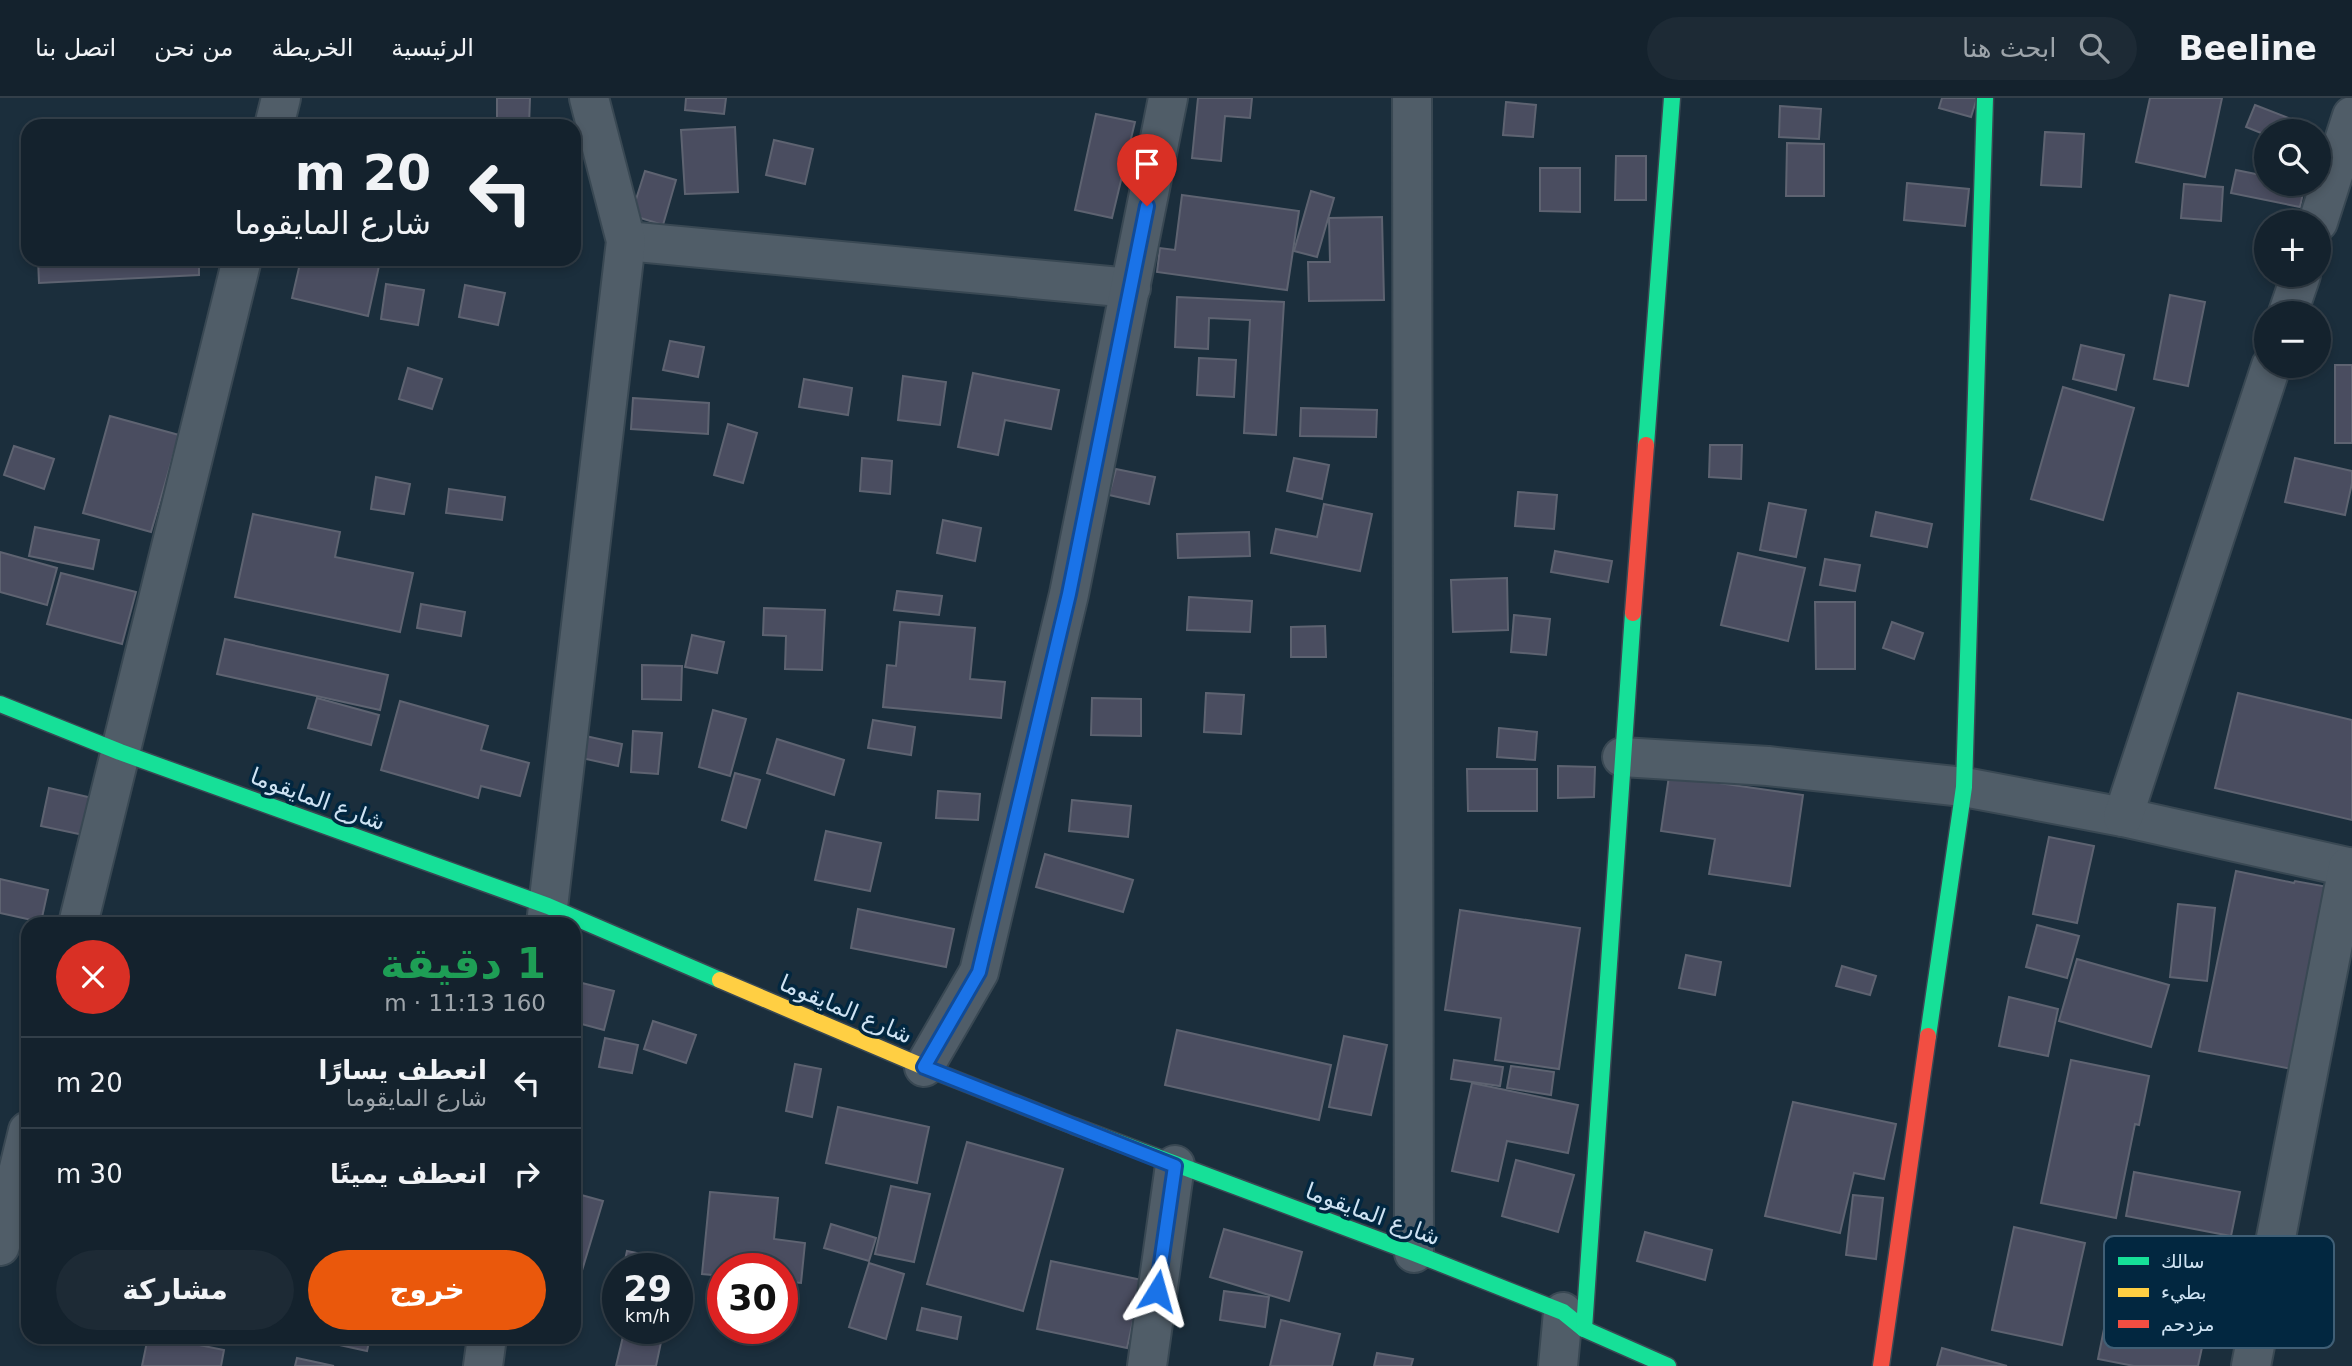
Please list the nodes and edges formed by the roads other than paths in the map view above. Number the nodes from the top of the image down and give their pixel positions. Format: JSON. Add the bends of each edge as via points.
{"nodes":[{"id":1,"x":281,"y":98,"type":"edge"},
{"id":2,"x":589,"y":98,"type":"edge"},
{"id":3,"x":1168,"y":98,"type":"edge"},
{"id":4,"x":1412,"y":98,"type":"edge"},
{"id":5,"x":1672,"y":98,"type":"edge"},
{"id":6,"x":1985,"y":98,"type":"edge"},
{"id":7,"x":2352,"y":116,"type":"edge"},
{"id":8,"x":276,"y":119,"type":"edge"},
{"id":9,"x":2346,"y":154,"type":"edge"},
{"id":10,"x":2323,"y":210,"type":"edge"},
{"id":11,"x":626,"y":241,"type":"junction"},
{"id":12,"x":240,"y":266,"type":"edge"},
{"id":13,"x":1131,"y":288,"type":"junction"},
{"id":14,"x":2267,"y":378,"type":"edge"},
{"id":15,"x":0,"y":704,"type":"edge"},
{"id":16,"x":120,"y":752,"type":"junction"},
{"id":17,"x":1622,"y":757,"type":"junction"},
{"id":18,"x":1964,"y":787,"type":"junction"},
{"id":19,"x":2123,"y":817,"type":"junction"},
{"id":20,"x":2350,"y":868,"type":"edge"},
{"id":21,"x":547,"y":915,"type":"edge"},
{"id":22,"x":80,"y":917,"type":"edge"},
{"id":23,"x":581,"y":929,"type":"edge"},
{"id":24,"x":924,"y":1067,"type":"junction"},
{"id":25,"x":21,"y":1160,"type":"edge"},
{"id":26,"x":1175,"y":1166,"type":"junction"},
{"id":27,"x":2277,"y":1236,"type":"edge"},
{"id":28,"x":0,"y":1246,"type":"edge"},
{"id":29,"x":1414,"y":1253,"type":"junction"},
{"id":30,"x":1573,"y":1321,"type":"junction"},
{"id":31,"x":486,"y":1344,"type":"edge"},
{"id":32,"x":2255,"y":1348,"type":"edge"},
{"id":33,"x":483,"y":1366,"type":"edge"},
{"id":34,"x":1147,"y":1366,"type":"edge"},
{"id":35,"x":1558,"y":1366,"type":"edge"},
{"id":36,"x":1668,"y":1366,"type":"edge"},
{"id":37,"x":1881,"y":1366,"type":"edge"},
{"id":38,"x":2251,"y":1366,"type":"edge"}],
"edges":[{"from":1,"to":8,"type":"street"},
{"from":2,"to":11,"type":"street"},
{"from":3,"to":13,"type":"street"},
{"from":4,"to":29,"type":"street"},
{"from":5,"to":17,"type":"street"},
{"from":6,"to":18,"type":"street"},
{"from":7,"to":9,"type":"street"},
{"from":9,"to":10,"type":"street"},
{"from":11,"to":13,"type":"street"},
{"from":11,"to":21,"type":"street"},
{"from":12,"to":16,"type":"street"},
{"from":13,"to":24,"type":"street","via":[[1069,594],[979,972]]},
{"from":14,"to":19,"type":"street"},
{"from":15,"to":16,"type":"street","name":"شارع المايقوما"},
{"from":16,"to":21,"type":"street","name":"شارع المايقوما"},
{"from":16,"to":22,"type":"street"},
{"from":17,"to":18,"type":"street","via":[[1768,766]]},
{"from":17,"to":30,"type":"street"},
{"from":18,"to":19,"type":"street"},
{"from":18,"to":37,"type":"street"},
{"from":19,"to":20,"type":"street"},
{"from":20,"to":27,"type":"street"},
{"from":23,"to":24,"type":"street","name":"شارع المايقوما"},
{"from":24,"to":26,"type":"street","name":"شارع المايقوما"},
{"from":25,"to":28,"type":"street"},
{"from":26,"to":29,"type":"street","name":"شارع المايقوما"},
{"from":26,"to":34,"type":"street"},
{"from":29,"to":30,"type":"street","name":"شارع المايقوما"},
{"from":30,"to":35,"type":"street"},
{"from":30,"to":36,"type":"street","name":"شارع المايقوما"},
{"from":31,"to":33,"type":"street"},
{"from":32,"to":38,"type":"street"}]}
